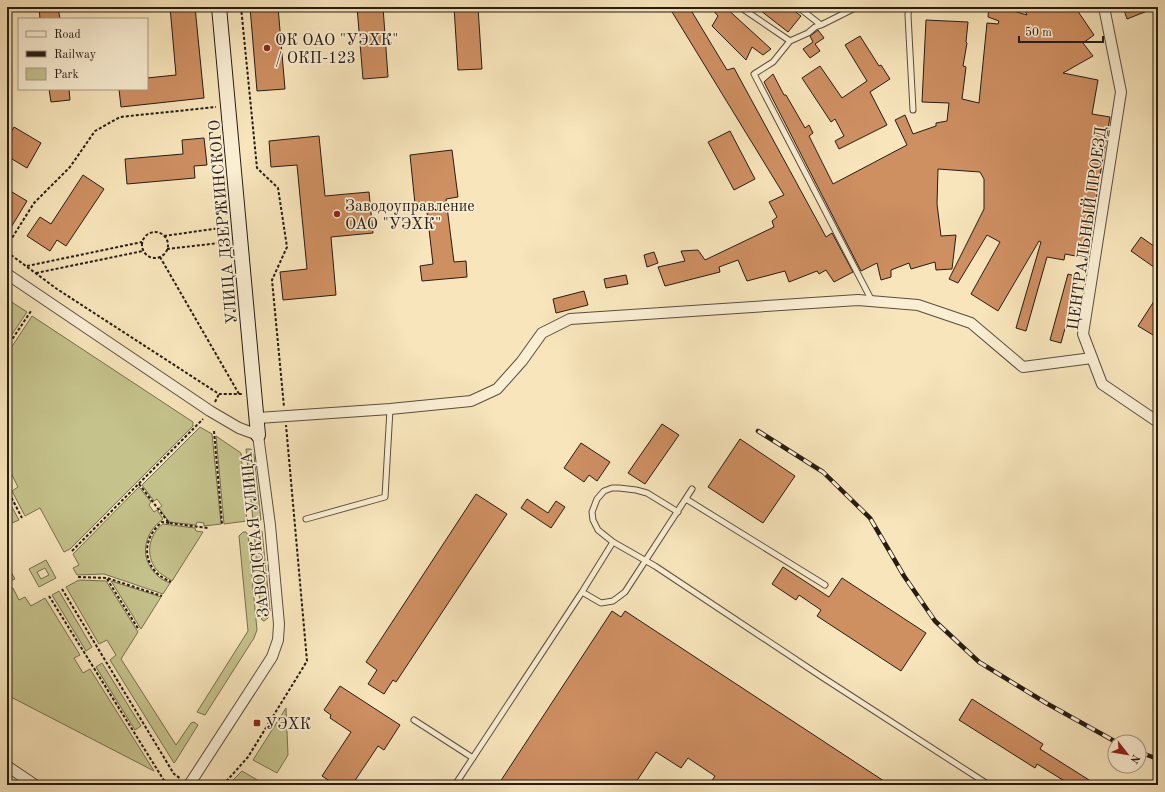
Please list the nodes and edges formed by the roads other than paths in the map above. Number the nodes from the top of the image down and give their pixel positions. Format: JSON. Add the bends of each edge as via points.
{"nodes":[{"id":1,"x":219,"y":7,"type":"edge"},
{"id":2,"x":740,"y":7,"type":"edge"},
{"id":3,"x":798,"y":7,"type":"edge"},
{"id":4,"x":857,"y":7,"type":"edge"},
{"id":5,"x":909,"y":7,"type":"edge"},
{"id":6,"x":1104,"y":7,"type":"edge"},
{"id":7,"x":821,"y":25,"type":"junction"},
{"id":8,"x":790,"y":41,"type":"junction"},
{"id":9,"x":913,"y":110,"type":"dead end"},
{"id":10,"x":7,"y":274,"type":"edge"},
{"id":11,"x":872,"y":302,"type":"junction"},
{"id":12,"x":1092,"y":358,"type":"junction"},
{"id":13,"x":390,"y":409,"type":"junction"},
{"id":14,"x":258,"y":418,"type":"junction"},
{"id":15,"x":1158,"y":422,"type":"edge"},
{"id":16,"x":258,"y":435,"type":"junction"},
{"id":17,"x":692,"y":489,"type":"dead end"},
{"id":18,"x":686,"y":499,"type":"junction"},
{"id":19,"x":678,"y":512,"type":"junction"},
{"id":20,"x":306,"y":519,"type":"dead end"},
{"id":21,"x":613,"y":542,"type":"junction"},
{"id":22,"x":646,"y":560,"type":"junction"},
{"id":23,"x":825,"y":585,"type":"dead end"},
{"id":24,"x":582,"y":592,"type":"junction"},
{"id":25,"x":414,"y":720,"type":"dead end"},
{"id":26,"x":473,"y":758,"type":"junction"},
{"id":27,"x":7,"y":766,"type":"edge"},
{"id":28,"x":35,"y":785,"type":"edge"},
{"id":29,"x":189,"y":785,"type":"edge"},
{"id":30,"x":456,"y":785,"type":"edge"},
{"id":31,"x":989,"y":785,"type":"edge"}],
"edges":[{"from":1,"to":14,"type":"street","name":"УЛИЦА ДЗЕРЖИНСКОГО"},
{"from":2,"to":8,"type":"lane"},
{"from":3,"to":7,"type":"lane"},
{"from":4,"to":7,"type":"lane"},
{"from":5,"to":9,"type":"lane"},
{"from":6,"to":12,"type":"street","name":"ЦЕНТРАЛЬНЫЙ ПРОЕЗД","via":[[1120,92],[1083,334]]},
{"from":7,"to":8,"type":"lane"},
{"from":8,"to":11,"type":"lane","via":[[773,62],[754,74]]},
{"from":10,"to":16,"type":"street","name":"ЗАВОДСКАЯ УЛИЦА","via":[[210,410],[239,428]]},
{"from":11,"to":12,"type":"street","via":[[918,305],[971,323],[1023,367]]},
{"from":11,"to":13,"type":"street","via":[[858,300],[570,319],[542,333],[497,389],[471,401]]},
{"from":12,"to":15,"type":"street","name":"ЦЕНТРАЛЬНЫЙ ПРОЕЗД","via":[[1102,384]]},
{"from":13,"to":14,"type":"street"},
{"from":13,"to":20,"type":"lane","via":[[385,497]]},
{"from":14,"to":16,"type":"street","name":"УЛИЦА ДЗЕРЖИНСКОГО"},
{"from":16,"to":29,"type":"street","name":"ЗАВОДСКАЯ УЛИЦА","via":[[270,525],[279,624],[278,640],[272,657]]},
{"from":17,"to":18,"type":"lane"},
{"from":18,"to":19,"type":"lane"},
{"from":18,"to":23,"type":"lane"},
{"from":19,"to":21,"type":"lane","via":[[647,493],[612,488],[604,491],[597,499],[592,512],[593,520],[598,530]]},
{"from":19,"to":22,"type":"lane"},
{"from":21,"to":22,"type":"lane"},
{"from":21,"to":24,"type":"lane"},
{"from":22,"to":24,"type":"lane","via":[[625,592],[613,601],[601,603]]},
{"from":22,"to":31,"type":"lane"},
{"from":24,"to":26,"type":"lane"},
{"from":25,"to":26,"type":"lane"},
{"from":26,"to":30,"type":"lane"},
{"from":27,"to":28,"type":"street"}]}
